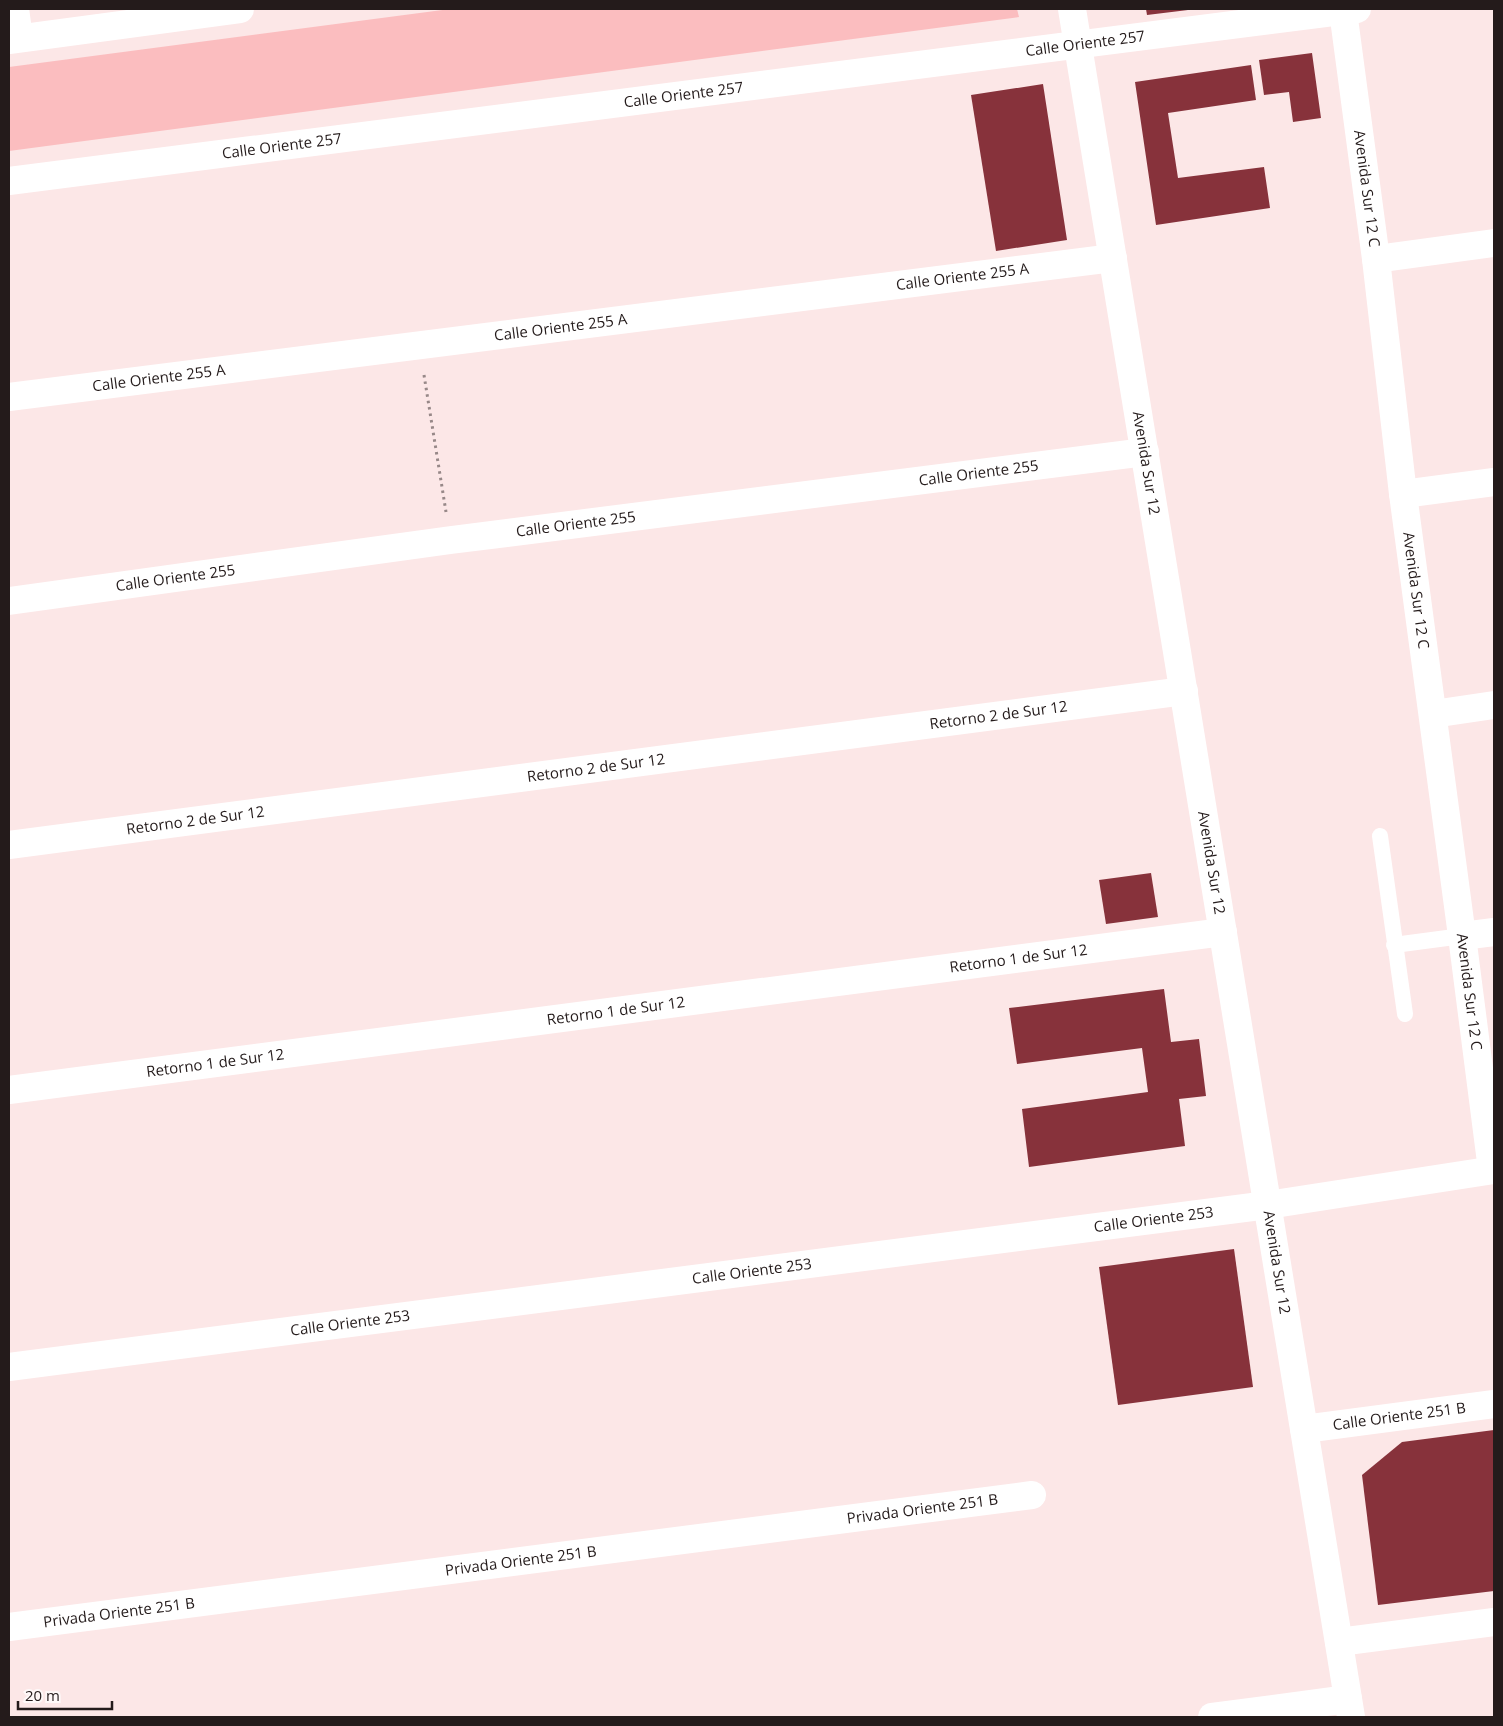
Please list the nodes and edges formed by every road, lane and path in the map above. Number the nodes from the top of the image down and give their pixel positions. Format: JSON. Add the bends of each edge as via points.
{"nodes":[{"id":1,"x":15,"y":9,"type":"edge"},
{"id":2,"x":240,"y":9,"type":"edge"},
{"id":3,"x":1072,"y":9,"type":"edge"},
{"id":4,"x":1350,"y":10,"type":"edge"},
{"id":5,"x":14,"y":39,"type":"edge"},
{"id":6,"x":1078,"y":44,"type":"junction"},
{"id":7,"x":9,"y":181,"type":"edge"},
{"id":8,"x":1494,"y":244,"type":"edge"},
{"id":9,"x":1113,"y":258,"type":"junction"},
{"id":10,"x":1376,"y":259,"type":"junction"},
{"id":11,"x":419,"y":345,"type":"junction"},
{"id":12,"x":9,"y":397,"type":"edge"},
{"id":13,"x":1145,"y":452,"type":"junction"},
{"id":14,"x":1494,"y":482,"type":"edge"},
{"id":15,"x":1403,"y":494,"type":"junction"},
{"id":16,"x":451,"y":540,"type":"junction"},
{"id":17,"x":9,"y":601,"type":"edge"},
{"id":18,"x":1184,"y":691,"type":"junction"},
{"id":19,"x":1494,"y":705,"type":"edge"},
{"id":20,"x":1433,"y":714,"type":"junction"},
{"id":21,"x":1380,"y":836,"type":"dead end"},
{"id":22,"x":9,"y":845,"type":"edge"},
{"id":23,"x":1223,"y":932,"type":"junction"},
{"id":24,"x":1494,"y":932,"type":"edge"},
{"id":25,"x":1462,"y":936,"type":"junction"},
{"id":26,"x":1394,"y":945,"type":"junction"},
{"id":27,"x":1405,"y":1014,"type":"dead end"},
{"id":28,"x":9,"y":1090,"type":"edge"},
{"id":29,"x":1493,"y":1170,"type":"edge"},
{"id":30,"x":1268,"y":1205,"type":"junction"},
{"id":31,"x":9,"y":1367,"type":"edge"},
{"id":32,"x":1494,"y":1404,"type":"edge"},
{"id":33,"x":1304,"y":1429,"type":"junction"},
{"id":34,"x":1032,"y":1495,"type":"dead end"},
{"id":35,"x":1494,"y":1622,"type":"edge"},
{"id":36,"x":9,"y":1627,"type":"edge"},
{"id":37,"x":1339,"y":1642,"type":"junction"},
{"id":38,"x":1350,"y":1708,"type":"edge"},
{"id":39,"x":1212,"y":1717,"type":"edge"}],
"edges":[{"from":1,"to":5,"type":"street"},
{"from":2,"to":5,"type":"street"},
{"from":3,"to":6,"type":"street","name":"Avenida Sur 12"},
{"from":4,"to":6,"type":"street","name":"Calle Oriente 257"},
{"from":4,"to":10,"type":"street","name":"Avenida Sur 12 C"},
{"from":6,"to":7,"type":"street","name":"Calle Oriente 257"},
{"from":6,"to":9,"type":"street","name":"Avenida Sur 12"},
{"from":8,"to":10,"type":"street"},
{"from":9,"to":11,"type":"street","name":"Calle Oriente 255 A"},
{"from":9,"to":13,"type":"street","name":"Avenida Sur 12"},
{"from":10,"to":15,"type":"street","name":"Avenida Sur 12 C"},
{"from":11,"to":12,"type":"street","name":"Calle Oriente 255 A"},
{"from":11,"to":16,"type":"path"},
{"from":13,"to":16,"type":"street","name":"Calle Oriente 255"},
{"from":13,"to":18,"type":"street","name":"Avenida Sur 12"},
{"from":14,"to":15,"type":"street"},
{"from":15,"to":20,"type":"street","name":"Avenida Sur 12 C"},
{"from":16,"to":17,"type":"street","name":"Calle Oriente 255"},
{"from":18,"to":22,"type":"street","name":"Retorno 2 de Sur 12"},
{"from":18,"to":23,"type":"street","name":"Avenida Sur 12"},
{"from":19,"to":20,"type":"street"},
{"from":20,"to":25,"type":"street","name":"Avenida Sur 12 C"},
{"from":21,"to":26,"type":"lane"},
{"from":23,"to":28,"type":"street","name":"Retorno 1 de Sur 12"},
{"from":23,"to":30,"type":"street","name":"Avenida Sur 12"},
{"from":24,"to":25,"type":"street"},
{"from":25,"to":26,"type":"lane"},
{"from":25,"to":29,"type":"street","name":"Avenida Sur 12 C"},
{"from":26,"to":27,"type":"lane"},
{"from":29,"to":30,"type":"street","name":"Calle Oriente 253"},
{"from":30,"to":31,"type":"street","name":"Calle Oriente 253"},
{"from":30,"to":33,"type":"street","name":"Avenida Sur 12"},
{"from":32,"to":33,"type":"street","name":"Calle Oriente 251 B"},
{"from":33,"to":37,"type":"street","name":"Avenida Sur 12"},
{"from":34,"to":36,"type":"street","name":"Privada Oriente 251 B"},
{"from":35,"to":37,"type":"street"},
{"from":37,"to":38,"type":"street","name":"Avenida Sur 12"},
{"from":38,"to":39,"type":"street"}]}
